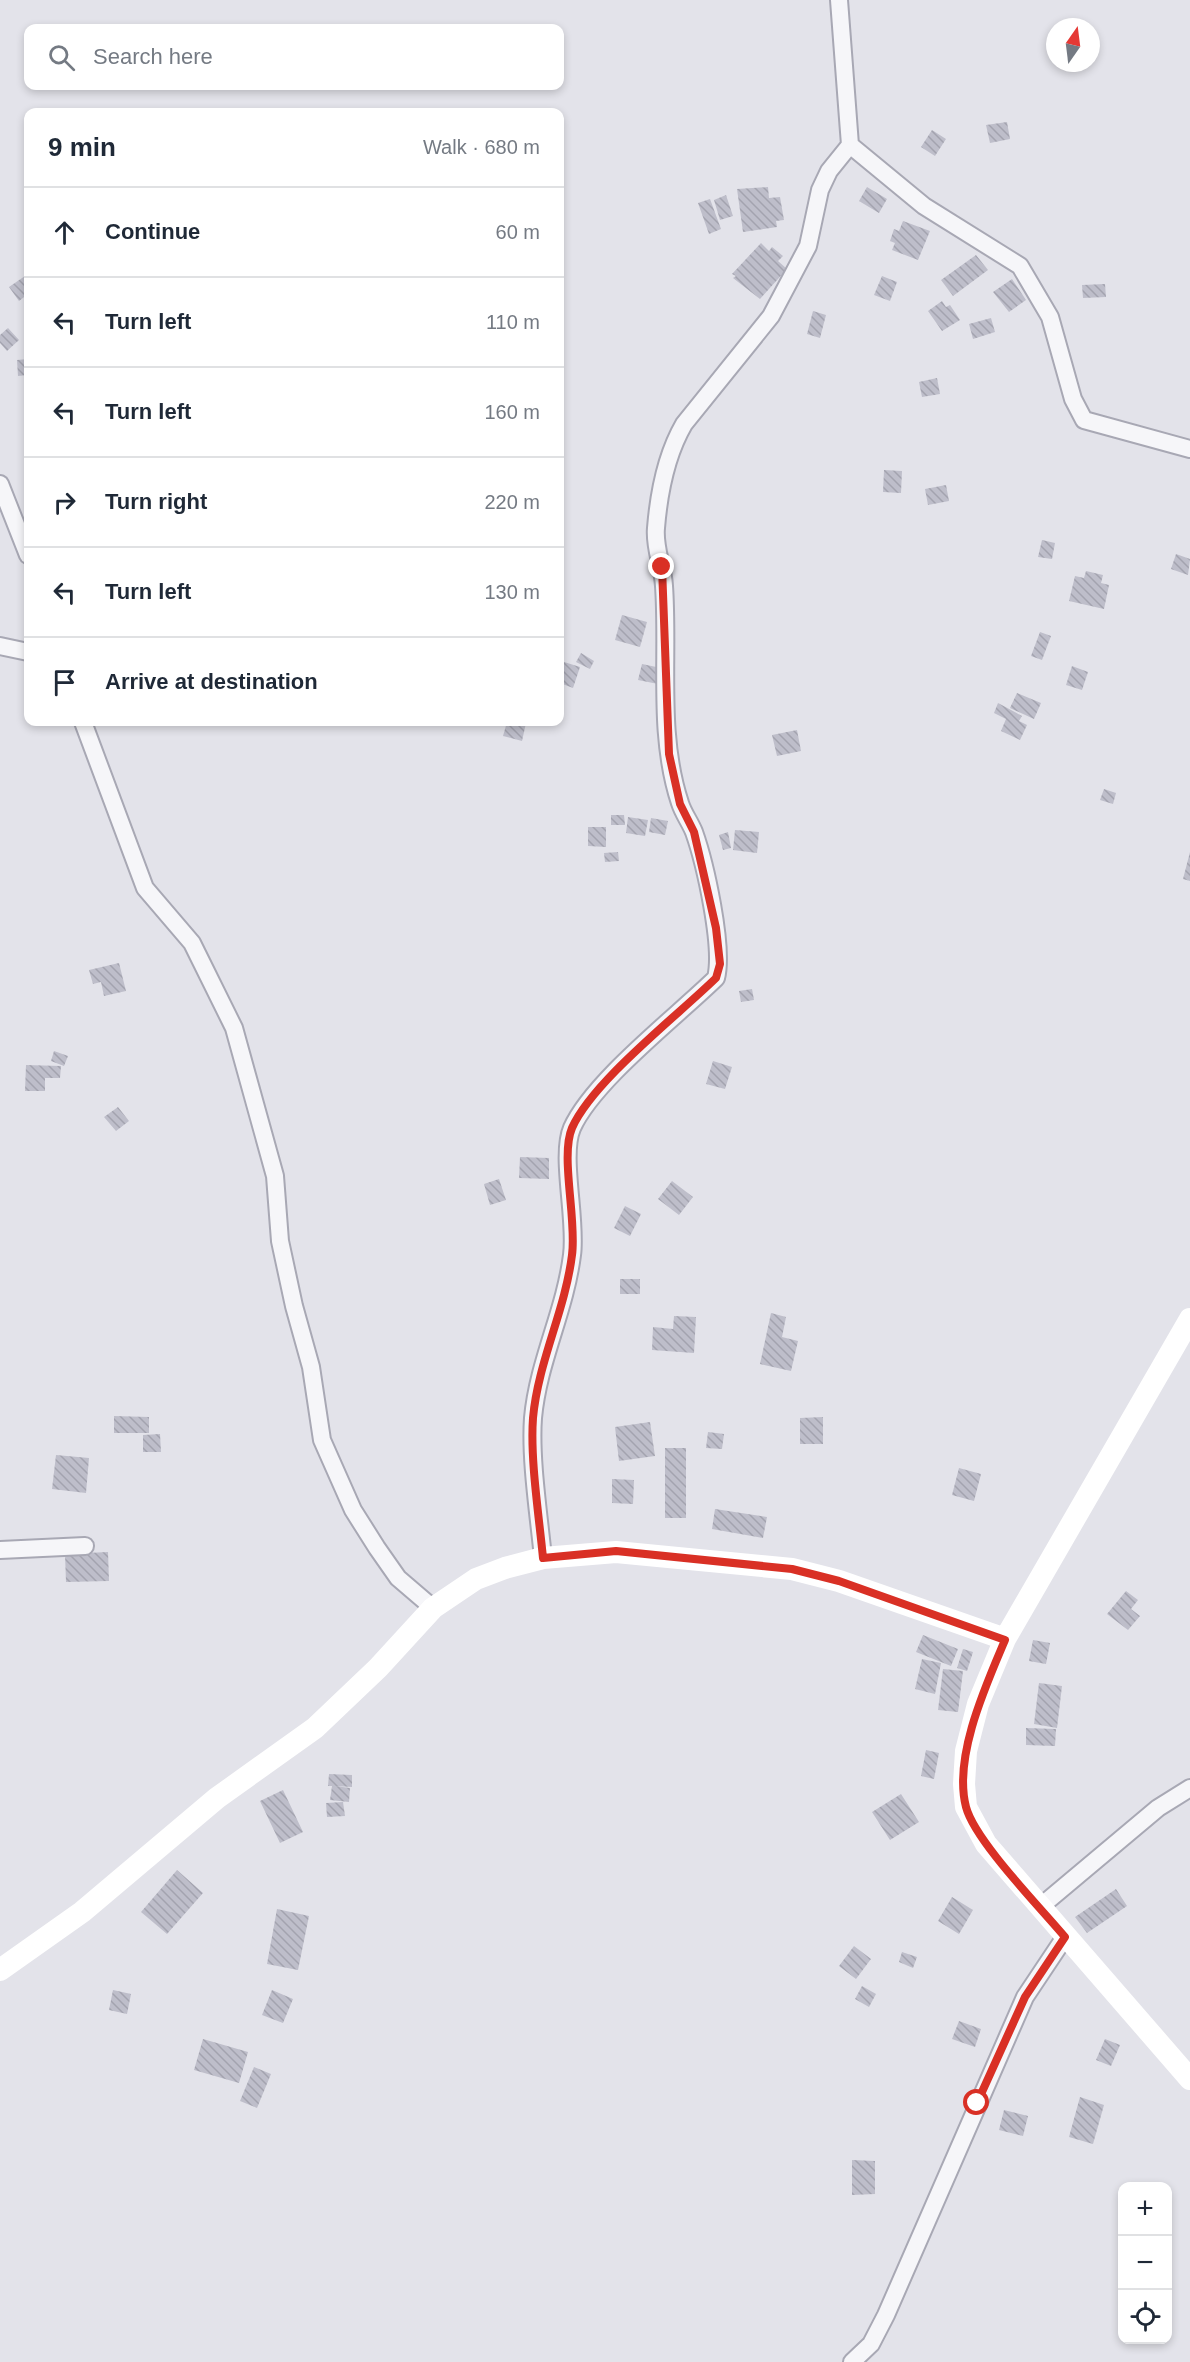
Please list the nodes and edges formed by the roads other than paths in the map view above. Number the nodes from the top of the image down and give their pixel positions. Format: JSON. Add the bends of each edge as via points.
{"nodes":[{"id":1,"x":839,"y":0,"type":"edge"},
{"id":2,"x":850,"y":145,"type":"junction"},
{"id":3,"x":1190,"y":448,"type":"edge"},
{"id":4,"x":0,"y":484,"type":"edge"},
{"id":5,"x":24,"y":545,"type":"edge"},
{"id":6,"x":0,"y":646,"type":"edge"},
{"id":7,"x":24,"y":651,"type":"edge"},
{"id":8,"x":85,"y":726,"type":"edge"},
{"id":9,"x":1190,"y":1319,"type":"edge"},
{"id":10,"x":85,"y":1546,"type":"dead end"},
{"id":11,"x":0,"y":1550,"type":"edge"},
{"id":12,"x":543,"y":1558,"type":"junction"},
{"id":13,"x":433,"y":1608,"type":"junction"},
{"id":14,"x":1005,"y":1640,"type":"junction"},
{"id":15,"x":1190,"y":1788,"type":"edge"},
{"id":16,"x":1040,"y":1907,"type":"junction"},
{"id":17,"x":1065,"y":1937,"type":"junction"},
{"id":18,"x":0,"y":1970,"type":"edge"},
{"id":19,"x":1190,"y":2079,"type":"edge"},
{"id":20,"x":852,"y":2362,"type":"edge"}],
"edges":[{"from":1,"to":2,"type":"street"},
{"from":2,"to":3,"type":"street","via":[[924,206],[1020,266],[1050,317],[1073,399],[1084,420]]},
{"from":2,"to":12,"type":"street","via":[[829,171],[820,190],[808,246],[771,316],[684,424],[663,476],[655,542],[664,586],[669,754],[680,804],[694,832],[716,928],[720,964],[716,978],[586,1103],[571,1130],[567,1156],[573,1253],[563,1307],[542,1366],[533,1419]]},
{"from":4,"to":5,"type":"street"},
{"from":6,"to":7,"type":"street"},
{"from":8,"to":13,"type":"street","via":[[146,888],[192,943],[234,1028],[275,1176],[280,1241],[311,1367],[322,1440],[353,1510],[377,1548],[398,1578]]},
{"from":9,"to":14,"type":"street"},
{"from":10,"to":11,"type":"street"},
{"from":12,"to":13,"type":"street","via":[[476,1579]]},
{"from":12,"to":14,"type":"street","via":[[616,1551],[792,1569],[839,1581]]},
{"from":13,"to":18,"type":"street","via":[[315,1728],[217,1798],[82,1912]]},
{"from":14,"to":16,"type":"street","via":[[978,1704],[966,1751],[966,1807],[986,1844]]},
{"from":15,"to":16,"type":"street","via":[[1158,1808]]},
{"from":16,"to":17,"type":"street"},
{"from":17,"to":19,"type":"street"},
{"from":17,"to":20,"type":"street","via":[[1025,1997],[886,2315],[871,2344]]}]}
